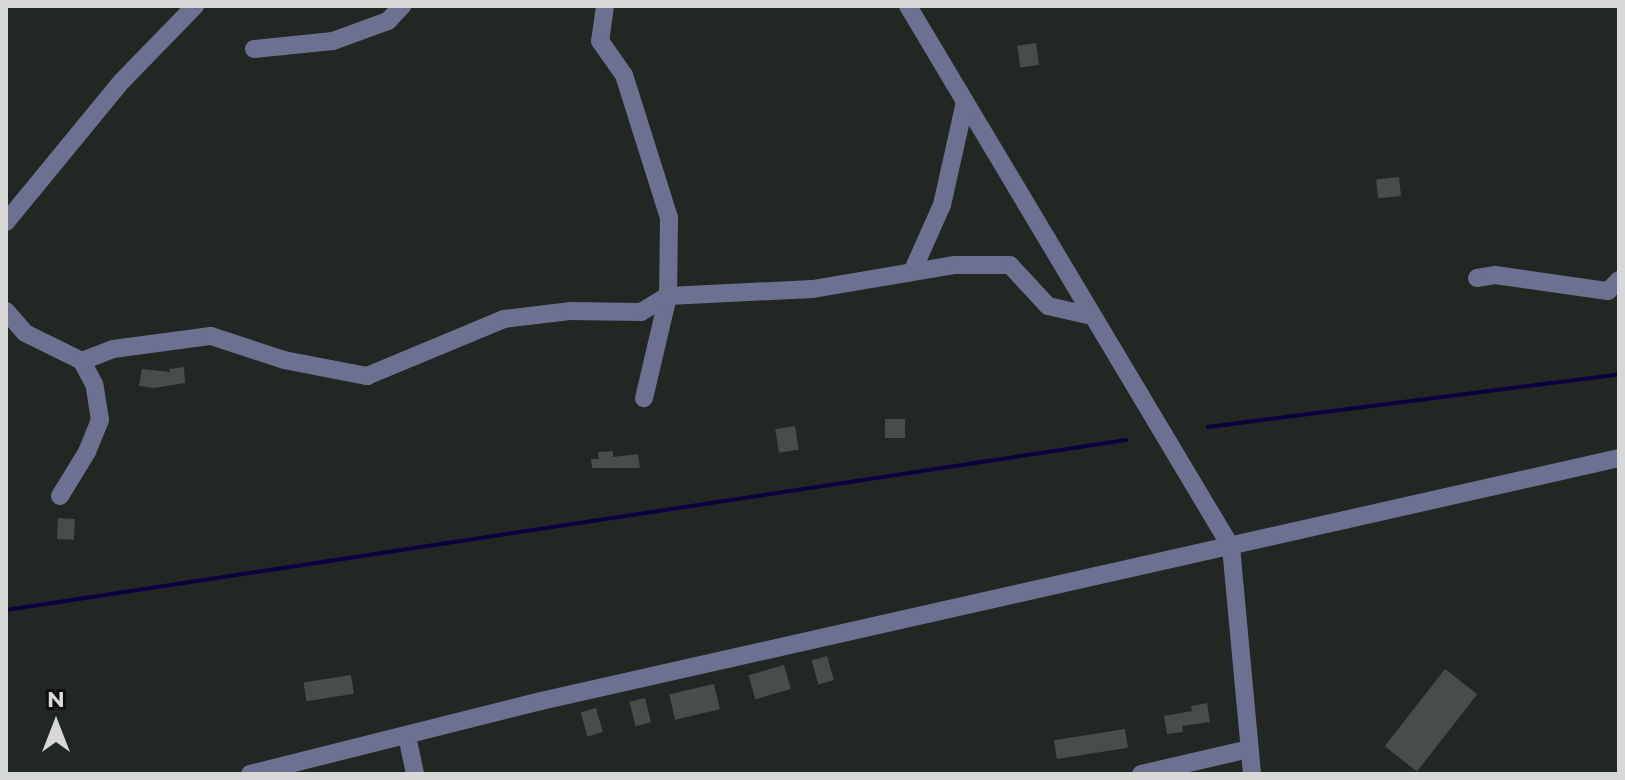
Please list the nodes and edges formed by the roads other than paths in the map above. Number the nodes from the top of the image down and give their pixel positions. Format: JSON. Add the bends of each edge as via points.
{"nodes":[{"id":1,"x":195,"y":6,"type":"edge"},
{"id":2,"x":402,"y":6,"type":"edge"},
{"id":3,"x":605,"y":6,"type":"edge"},
{"id":4,"x":915,"y":8,"type":"edge"},
{"id":5,"x":254,"y":49,"type":"dead end"},
{"id":6,"x":965,"y":102,"type":"junction"},
{"id":7,"x":6,"y":222,"type":"edge"},
{"id":8,"x":913,"y":270,"type":"junction"},
{"id":9,"x":1477,"y":278,"type":"dead end"},
{"id":10,"x":1619,"y":280,"type":"edge"},
{"id":11,"x":668,"y":296,"type":"junction"},
{"id":12,"x":6,"y":311,"type":"edge"},
{"id":13,"x":1092,"y":316,"type":"junction"},
{"id":14,"x":82,"y":361,"type":"junction"},
{"id":15,"x":644,"y":398,"type":"dead end"},
{"id":16,"x":1619,"y":458,"type":"edge"},
{"id":17,"x":60,"y":496,"type":"dead end"},
{"id":18,"x":1231,"y":547,"type":"junction"},
{"id":19,"x":407,"y":736,"type":"junction"},
{"id":20,"x":1249,"y":749,"type":"junction"},
{"id":21,"x":250,"y":774,"type":"edge"},
{"id":22,"x":415,"y":774,"type":"edge"},
{"id":23,"x":1141,"y":774,"type":"edge"},
{"id":24,"x":1252,"y":774,"type":"edge"}],
"edges":[{"from":1,"to":7,"type":"street","via":[[122,81]]},
{"from":2,"to":5,"type":"street","via":[[388,21],[333,41]]},
{"from":3,"to":11,"type":"street","via":[[600,41],[624,75],[669,218]]},
{"from":4,"to":6,"type":"street"},
{"from":6,"to":8,"type":"street","via":[[942,205]]},
{"from":6,"to":13,"type":"street"},
{"from":8,"to":11,"type":"street","via":[[813,289]]},
{"from":8,"to":13,"type":"street","via":[[1010,265],[1048,306]]},
{"from":9,"to":10,"type":"street","via":[[1495,275],[1608,291]]},
{"from":11,"to":14,"type":"street","via":[[641,312],[570,311],[504,319],[367,376],[284,360],[211,336],[113,349]]},
{"from":11,"to":15,"type":"street"},
{"from":12,"to":14,"type":"street","via":[[25,333]]},
{"from":13,"to":18,"type":"street"},
{"from":14,"to":17,"type":"street","via":[[94,384],[100,420]]},
{"from":16,"to":18,"type":"street"},
{"from":18,"to":19,"type":"street","via":[[541,701]]},
{"from":18,"to":20,"type":"street"},
{"from":19,"to":21,"type":"street"},
{"from":19,"to":22,"type":"street"},
{"from":20,"to":23,"type":"street"},
{"from":20,"to":24,"type":"street"}]}
